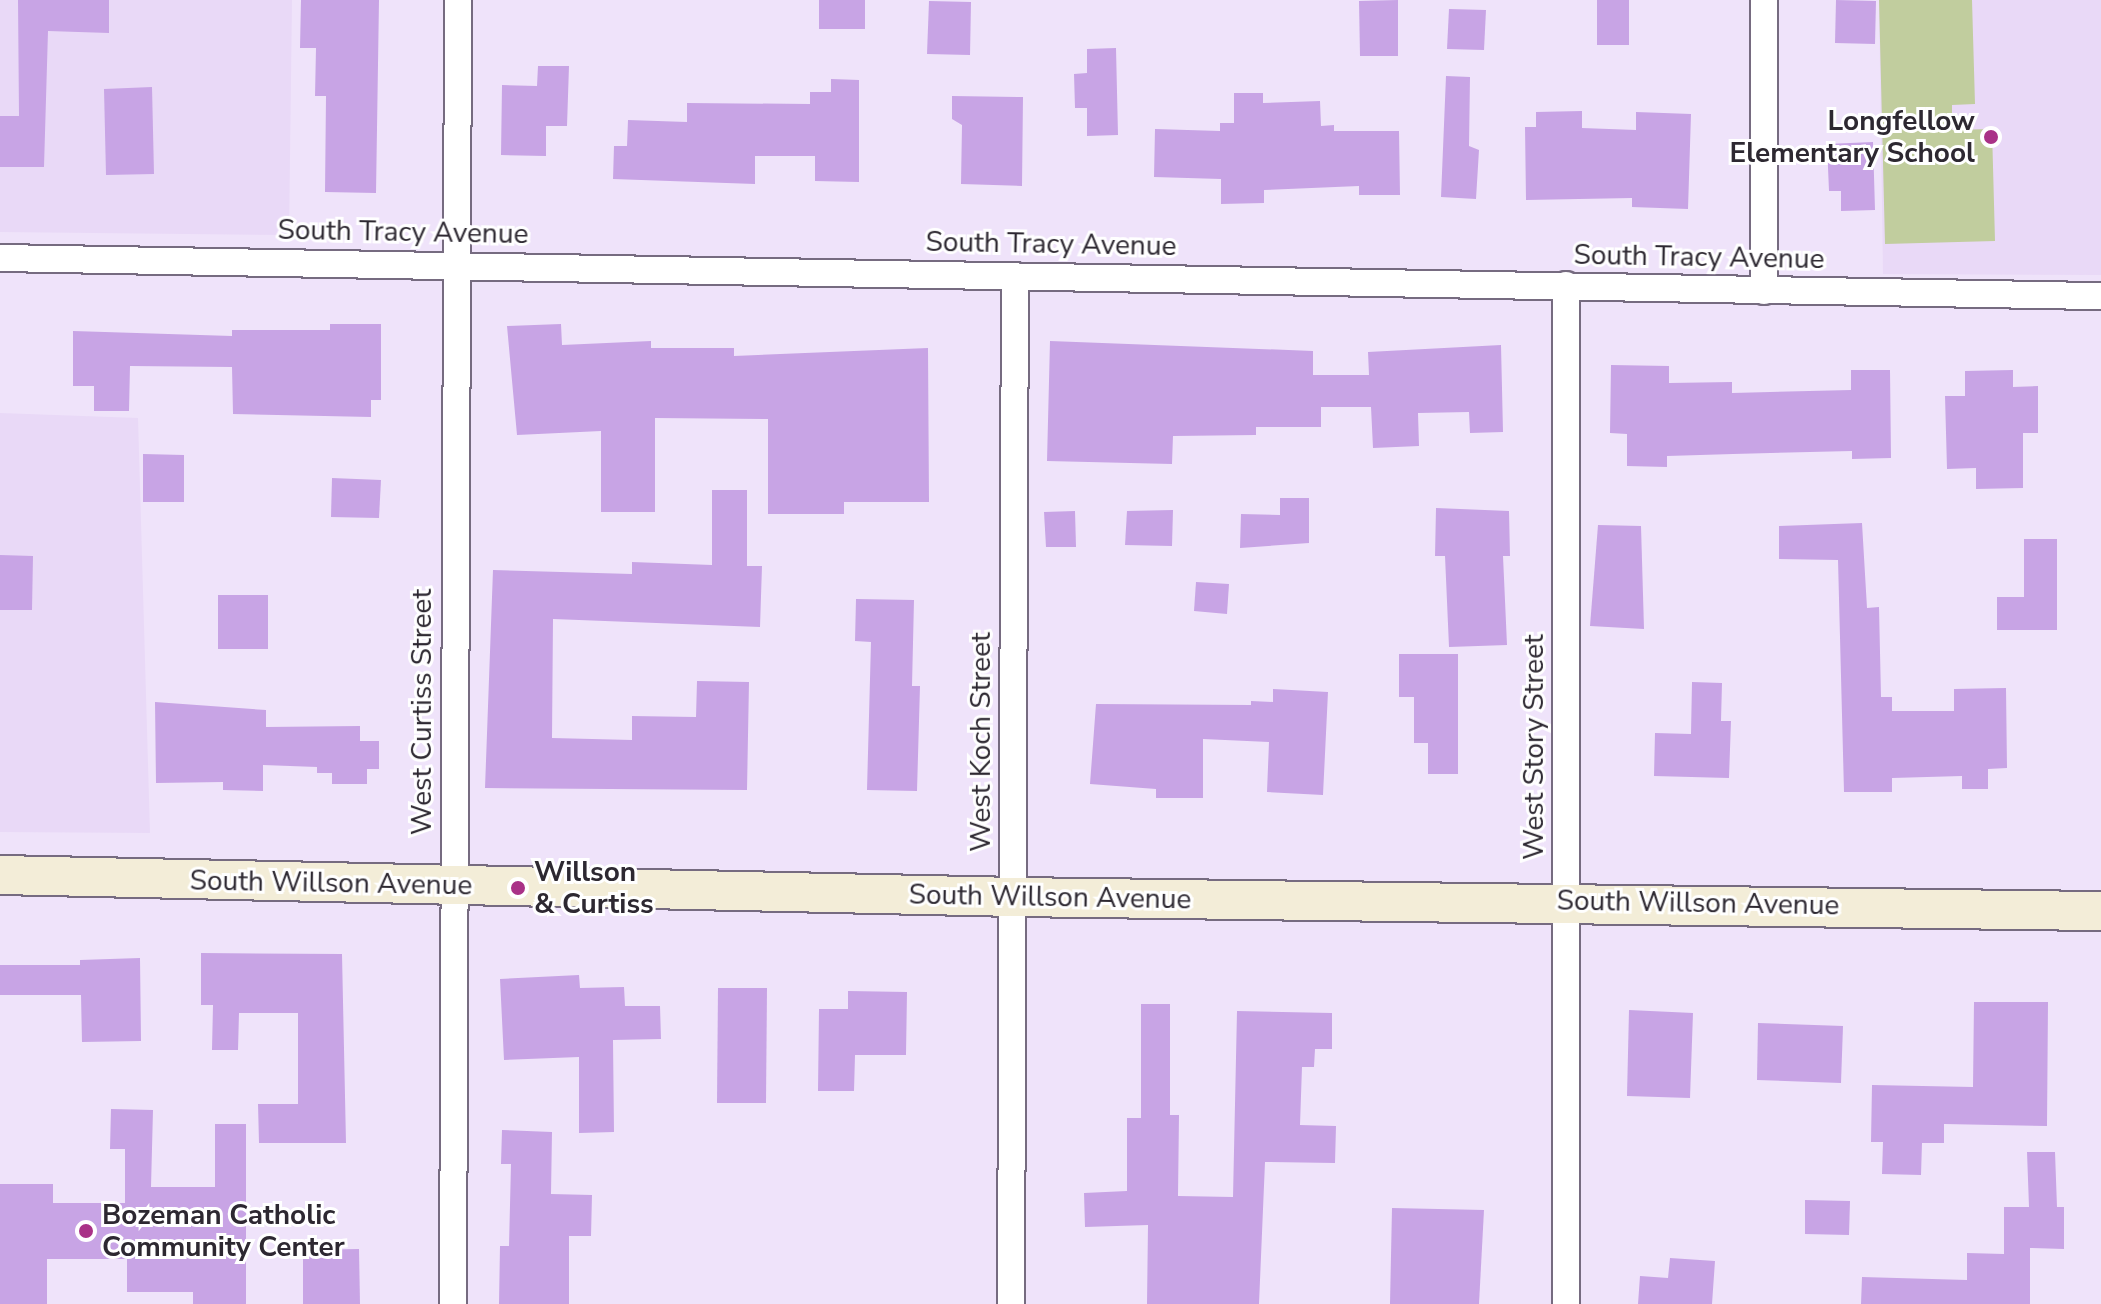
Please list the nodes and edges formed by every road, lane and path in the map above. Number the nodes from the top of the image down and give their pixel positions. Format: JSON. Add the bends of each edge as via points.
{"nodes":[{"id":1,"x":458,"y":0,"type":"edge"},
{"id":2,"x":1764,"y":0,"type":"edge"},
{"id":3,"x":0,"y":258,"type":"edge"},
{"id":4,"x":455,"y":265,"type":"junction"},
{"id":5,"x":1015,"y":276,"type":"junction"},
{"id":6,"x":1566,"y":285,"type":"junction"},
{"id":7,"x":1764,"y":291,"type":"junction"},
{"id":8,"x":2101,"y":296,"type":"edge"},
{"id":9,"x":0,"y":875,"type":"edge"},
{"id":10,"x":454,"y":887,"type":"junction"},
{"id":11,"x":1013,"y":897,"type":"junction"},
{"id":12,"x":1566,"y":900,"type":"junction"},
{"id":13,"x":2101,"y":911,"type":"edge"},
{"id":14,"x":453,"y":1304,"type":"edge"},
{"id":15,"x":1011,"y":1304,"type":"edge"},
{"id":16,"x":1566,"y":1304,"type":"edge"}],
"edges":[{"from":1,"to":4,"type":"street","name":"West Curtiss Street"},
{"from":2,"to":7,"type":"street"},
{"from":3,"to":4,"type":"street","name":"South Tracy Avenue"},
{"from":4,"to":5,"type":"street","name":"South Tracy Avenue"},
{"from":4,"to":10,"type":"street","name":"West Curtiss Street"},
{"from":5,"to":6,"type":"street","name":"South Tracy Avenue"},
{"from":5,"to":11,"type":"street","name":"West Koch Street"},
{"from":6,"to":7,"type":"street","name":"South Tracy Avenue"},
{"from":6,"to":12,"type":"street","name":"West Story Street"},
{"from":7,"to":8,"type":"street","name":"South Tracy Avenue"},
{"from":9,"to":10,"type":"main road","name":"South Willson Avenue"},
{"from":10,"to":11,"type":"main road","name":"South Willson Avenue"},
{"from":10,"to":14,"type":"street","name":"West Curtiss Street"},
{"from":11,"to":12,"type":"main road","name":"South Willson Avenue"},
{"from":11,"to":15,"type":"street","name":"West Koch Street"},
{"from":12,"to":13,"type":"main road","name":"South Willson Avenue"},
{"from":12,"to":16,"type":"street","name":"West Story Street"}]}
